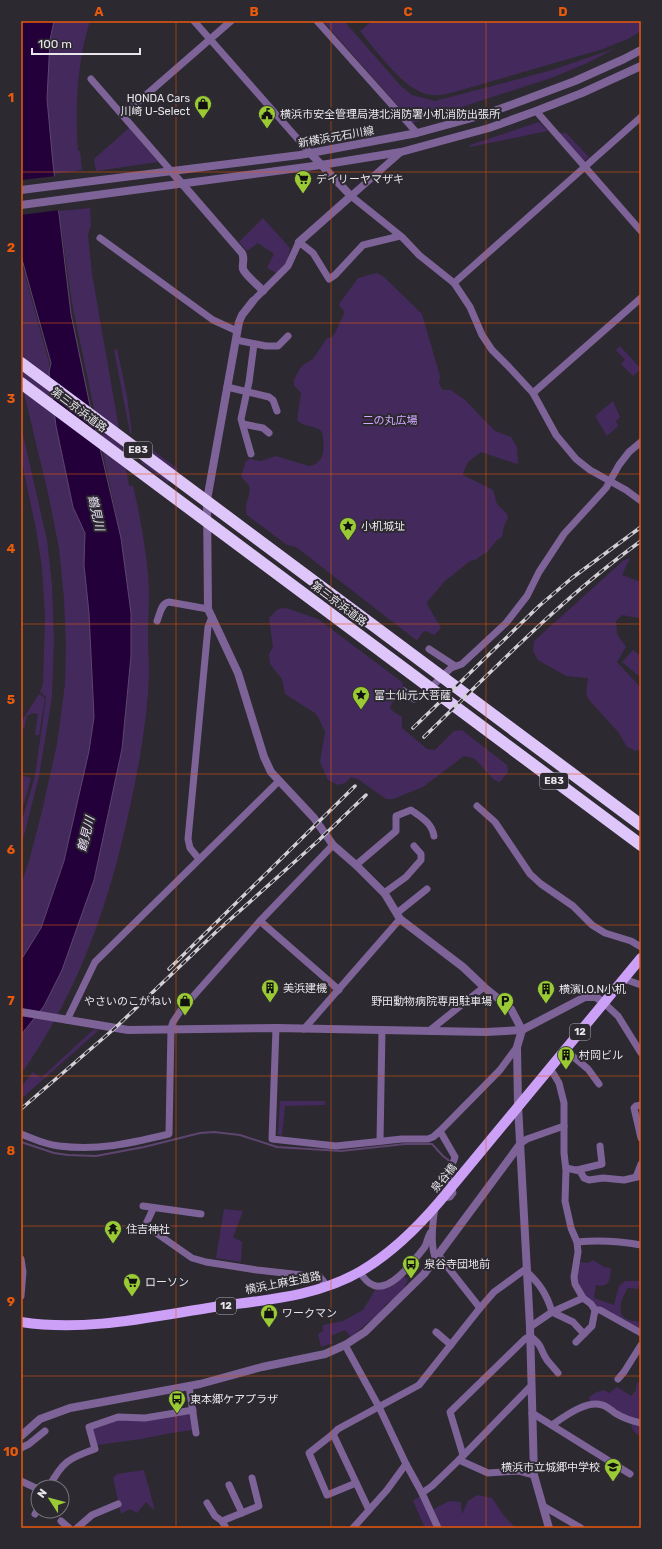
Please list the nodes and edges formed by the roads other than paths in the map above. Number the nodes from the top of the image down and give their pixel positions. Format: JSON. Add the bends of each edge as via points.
{"nodes":[{"id":1,"x":194,"y":21,"type":"edge"},
{"id":2,"x":231,"y":21,"type":"edge"},
{"id":3,"x":317,"y":21,"type":"edge"},
{"id":4,"x":210,"y":39,"type":"junction"},
{"id":5,"x":641,"y":50,"type":"edge"},
{"id":6,"x":641,"y":66,"type":"edge"},
{"id":7,"x":91,"y":79,"type":"dead end"},
{"id":8,"x":536,"y":112,"type":"junction"},
{"id":9,"x":123,"y":115,"type":"junction"},
{"id":10,"x":641,"y":117,"type":"edge"},
{"id":11,"x":416,"y":134,"type":"junction"},
{"id":12,"x":401,"y":152,"type":"junction"},
{"id":13,"x":311,"y":154,"type":"junction"},
{"id":14,"x":321,"y":165,"type":"junction"},
{"id":15,"x":584,"y":167,"type":"junction"},
{"id":16,"x":171,"y":171,"type":"junction"},
{"id":17,"x":182,"y":183,"type":"junction"},
{"id":18,"x":21,"y":190,"type":"edge"},
{"id":19,"x":351,"y":196,"type":"junction"},
{"id":20,"x":21,"y":205,"type":"edge"},
{"id":21,"x":641,"y":231,"type":"edge"},
{"id":22,"x":400,"y":236,"type":"junction"},
{"id":23,"x":100,"y":238,"type":"dead end"},
{"id":24,"x":299,"y":242,"type":"junction"},
{"id":25,"x":454,"y":283,"type":"junction"},
{"id":26,"x":263,"y":291,"type":"junction"},
{"id":27,"x":641,"y":298,"type":"edge"},
{"id":28,"x":253,"y":301,"type":"joint"},
{"id":29,"x":237,"y":331,"type":"junction"},
{"id":30,"x":288,"y":336,"type":"dead end"},
{"id":31,"x":236,"y":340,"type":"junction"},
{"id":32,"x":254,"y":344,"type":"junction"},
{"id":33,"x":21,"y":364,"type":"edge"},
{"id":34,"x":21,"y":383,"type":"edge"},
{"id":35,"x":227,"y":387,"type":"junction"},
{"id":36,"x":248,"y":392,"type":"junction"},
{"id":37,"x":533,"y":393,"type":"junction"},
{"id":38,"x":277,"y":410,"type":"dead end"},
{"id":39,"x":243,"y":424,"type":"junction"},
{"id":40,"x":269,"y":433,"type":"dead end"},
{"id":41,"x":641,"y":442,"type":"edge"},
{"id":42,"x":251,"y":454,"type":"dead end"},
{"id":43,"x":611,"y":482,"type":"junction"},
{"id":44,"x":641,"y":501,"type":"edge"},
{"id":45,"x":210,"y":613,"type":"junction"},
{"id":46,"x":157,"y":621,"type":"dead end"},
{"id":47,"x":429,"y":650,"type":"dead end"},
{"id":48,"x":455,"y":666,"type":"junction"},
{"id":49,"x":404,"y":691,"type":"dead end"},
{"id":50,"x":279,"y":780,"type":"junction"},
{"id":51,"x":477,"y":806,"type":"dead end"},
{"id":52,"x":641,"y":825,"type":"edge"},
{"id":53,"x":434,"y":836,"type":"dead end"},
{"id":54,"x":333,"y":845,"type":"junction"},
{"id":55,"x":641,"y":845,"type":"edge"},
{"id":56,"x":414,"y":846,"type":"dead end"},
{"id":57,"x":199,"y":859,"type":"junction"},
{"id":58,"x":356,"y":865,"type":"junction"},
{"id":59,"x":427,"y":889,"type":"dead end"},
{"id":60,"x":384,"y":893,"type":"junction"},
{"id":61,"x":399,"y":916,"type":"junction"},
{"id":62,"x":260,"y":921,"type":"junction"},
{"id":63,"x":641,"y":947,"type":"edge"},
{"id":64,"x":641,"y":958,"type":"edge"},
{"id":65,"x":624,"y":979,"type":"junction"},
{"id":66,"x":641,"y":985,"type":"edge"},
{"id":67,"x":484,"y":987,"type":"junction"},
{"id":68,"x":339,"y":990,"type":"junction"},
{"id":69,"x":604,"y":1003,"type":"junction"},
{"id":70,"x":21,"y":1012,"type":"edge"},
{"id":71,"x":64,"y":1019,"type":"junction"},
{"id":72,"x":171,"y":1028,"type":"junction"},
{"id":73,"x":276,"y":1028,"type":"junction"},
{"id":74,"x":304,"y":1029,"type":"junction"},
{"id":75,"x":382,"y":1030,"type":"junction"},
{"id":76,"x":522,"y":1030,"type":"junction"},
{"id":77,"x":429,"y":1031,"type":"junction"},
{"id":78,"x":517,"y":1047,"type":"junction"},
{"id":79,"x":565,"y":1050,"type":"junction"},
{"id":80,"x":641,"y":1054,"type":"edge"},
{"id":81,"x":550,"y":1068,"type":"junction"},
{"id":82,"x":600,"y":1084,"type":"dead end"},
{"id":83,"x":518,"y":1105,"type":"junction"},
{"id":84,"x":641,"y":1105,"type":"edge"},
{"id":85,"x":564,"y":1126,"type":"junction"},
{"id":86,"x":440,"y":1131,"type":"junction"},
{"id":87,"x":21,"y":1134,"type":"edge"},
{"id":88,"x":641,"y":1138,"type":"edge"},
{"id":89,"x":380,"y":1141,"type":"junction"},
{"id":90,"x":521,"y":1143,"type":"junction"},
{"id":91,"x":600,"y":1146,"type":"dead end"},
{"id":92,"x":641,"y":1164,"type":"edge"},
{"id":93,"x":566,"y":1168,"type":"junction"},
{"id":94,"x":577,"y":1170,"type":"junction"},
{"id":95,"x":639,"y":1177,"type":"edge"},
{"id":96,"x":143,"y":1206,"type":"dead end"},
{"id":97,"x":153,"y":1208,"type":"junction"},
{"id":98,"x":201,"y":1214,"type":"dead end"},
{"id":99,"x":414,"y":1230,"type":"joint"},
{"id":100,"x":433,"y":1230,"type":"junction"},
{"id":101,"x":577,"y":1242,"type":"junction"},
{"id":102,"x":641,"y":1245,"type":"edge"},
{"id":103,"x":438,"y":1258,"type":"junction"},
{"id":104,"x":21,"y":1259,"type":"edge"},
{"id":105,"x":527,"y":1270,"type":"junction"},
{"id":106,"x":360,"y":1272,"type":"junction"},
{"id":107,"x":327,"y":1286,"type":"junction"},
{"id":108,"x":21,"y":1296,"type":"edge"},
{"id":109,"x":583,"y":1298,"type":"junction"},
{"id":110,"x":480,"y":1308,"type":"junction"},
{"id":111,"x":595,"y":1310,"type":"junction"},
{"id":112,"x":552,"y":1312,"type":"junction"},
{"id":113,"x":21,"y":1322,"type":"edge"},
{"id":114,"x":530,"y":1328,"type":"junction"},
{"id":115,"x":436,"y":1332,"type":"dead end"},
{"id":116,"x":584,"y":1334,"type":"junction"},
{"id":117,"x":641,"y":1334,"type":"edge"},
{"id":118,"x":530,"y":1336,"type":"junction"},
{"id":119,"x":576,"y":1342,"type":"dead end"},
{"id":120,"x":345,"y":1345,"type":"junction"},
{"id":121,"x":450,"y":1345,"type":"junction"},
{"id":122,"x":641,"y":1345,"type":"edge"},
{"id":123,"x":558,"y":1373,"type":"dead end"},
{"id":124,"x":618,"y":1378,"type":"dead end"},
{"id":125,"x":189,"y":1386,"type":"junction"},
{"id":126,"x":531,"y":1386,"type":"junction"},
{"id":127,"x":379,"y":1407,"type":"junction"},
{"id":128,"x":193,"y":1410,"type":"junction"},
{"id":129,"x":532,"y":1413,"type":"junction"},
{"id":130,"x":641,"y":1423,"type":"edge"},
{"id":131,"x":552,"y":1425,"type":"junction"},
{"id":132,"x":44,"y":1431,"type":"dead end"},
{"id":133,"x":196,"y":1433,"type":"dead end"},
{"id":134,"x":333,"y":1434,"type":"junction"},
{"id":135,"x":21,"y":1436,"type":"edge"},
{"id":136,"x":21,"y":1448,"type":"edge"},
{"id":137,"x":461,"y":1457,"type":"junction"},
{"id":138,"x":406,"y":1464,"type":"junction"},
{"id":139,"x":630,"y":1474,"type":"dead end"},
{"id":140,"x":534,"y":1475,"type":"junction"},
{"id":141,"x":252,"y":1478,"type":"dead end"},
{"id":142,"x":53,"y":1479,"type":"edge"},
{"id":143,"x":356,"y":1483,"type":"junction"},
{"id":144,"x":229,"y":1485,"type":"dead end"},
{"id":145,"x":422,"y":1493,"type":"junction"},
{"id":146,"x":207,"y":1503,"type":"dead end"},
{"id":147,"x":118,"y":1504,"type":"dead end"},
{"id":148,"x":543,"y":1506,"type":"junction"},
{"id":149,"x":369,"y":1510,"type":"junction"},
{"id":150,"x":242,"y":1513,"type":"junction"},
{"id":151,"x":61,"y":1521,"type":"dead end"},
{"id":152,"x":222,"y":1521,"type":"junction"},
{"id":153,"x":69,"y":1528,"type":"edge"},
{"id":154,"x":77,"y":1528,"type":"edge"},
{"id":155,"x":226,"y":1528,"type":"edge"},
{"id":156,"x":354,"y":1528,"type":"edge"},
{"id":157,"x":438,"y":1528,"type":"edge"},
{"id":158,"x":549,"y":1528,"type":"edge"},
{"id":159,"x":581,"y":1528,"type":"edge"}],
"edges":[{"from":1,"to":4,"type":"street"},
{"from":2,"to":4,"type":"street"},
{"from":3,"to":11,"type":"street"},
{"from":4,"to":9,"type":"street"},
{"from":4,"to":13,"type":"street"},
{"from":5,"to":11,"type":"street","name":"新横浜元石川線","via":[[527,100]]},
{"from":6,"to":8,"type":"street"},
{"from":7,"to":9,"type":"street"},
{"from":8,"to":12,"type":"street"},
{"from":8,"to":15,"type":"street"},
{"from":9,"to":16,"type":"street"},
{"from":10,"to":15,"type":"street"},
{"from":11,"to":13,"type":"street","name":"新横浜元石川線"},
{"from":12,"to":14,"type":"street"},
{"from":12,"to":19,"type":"street"},
{"from":13,"to":14,"type":"street"},
{"from":13,"to":16,"type":"street","name":"新横浜元石川線"},
{"from":14,"to":17,"type":"street"},
{"from":14,"to":19,"type":"street"},
{"from":15,"to":21,"type":"street"},
{"from":15,"to":25,"type":"street"},
{"from":16,"to":17,"type":"street"},
{"from":16,"to":18,"type":"street","name":"新横浜元石川線"},
{"from":17,"to":20,"type":"street"},
{"from":17,"to":26,"type":"street","via":[[242,253],[245,273]]},
{"from":19,"to":22,"type":"street"},
{"from":19,"to":24,"type":"street"},
{"from":22,"to":24,"type":"street","via":[[363,245],[335,275],[329,278],[313,253]]},
{"from":22,"to":25,"type":"street"},
{"from":23,"to":29,"type":"street","via":[[208,316]]},
{"from":24,"to":26,"type":"street","via":[[288,266]]},
{"from":25,"to":37,"type":"street","via":[[470,307],[482,335],[492,350]]},
{"from":26,"to":28,"type":"street"},
{"from":27,"to":37,"type":"street"},
{"from":28,"to":29,"type":"street","via":[[242,315]]},
{"from":29,"to":31,"type":"street"},
{"from":30,"to":32,"type":"street","via":[[278,346]]},
{"from":31,"to":32,"type":"street"},
{"from":31,"to":35,"type":"street"},
{"from":32,"to":36,"type":"street"},
{"from":33,"to":52,"type":"highway","name":"第三京浜道路","number":"E83"},
{"from":34,"to":55,"type":"highway","name":"第三京浜道路","number":"E83"},
{"from":35,"to":36,"type":"street"},
{"from":35,"to":45,"type":"street","via":[[207,500]]},
{"from":36,"to":38,"type":"street","via":[[269,397]]},
{"from":36,"to":39,"type":"street","via":[[241,419]]},
{"from":37,"to":43,"type":"street","via":[[556,435],[576,459]]},
{"from":39,"to":40,"type":"street","via":[[263,428]]},
{"from":39,"to":42,"type":"street"},
{"from":41,"to":43,"type":"street","via":[[629,452]]},
{"from":43,"to":44,"type":"street"},
{"from":43,"to":48,"type":"street","via":[[564,534],[518,610],[477,651],[462,664]]},
{"from":45,"to":46,"type":"street","via":[[165,602]]},
{"from":45,"to":50,"type":"street","via":[[238,673],[268,767]]},
{"from":45,"to":57,"type":"street","via":[[188,839],[190,848]]},
{"from":47,"to":48,"type":"street"},
{"from":48,"to":49,"type":"street","via":[[422,696],[414,699]]},
{"from":50,"to":54,"type":"street","via":[[314,818]]},
{"from":50,"to":57,"type":"street"},
{"from":51,"to":63,"type":"street","via":[[495,822],[530,874],[541,884],[573,906],[598,929]]},
{"from":53,"to":58,"type":"street","via":[[426,821],[411,810],[396,816],[396,831]]},
{"from":54,"to":58,"type":"street"},
{"from":54,"to":62,"type":"street"},
{"from":56,"to":60,"type":"street","via":[[421,854],[421,860],[406,877]]},
{"from":57,"to":71,"type":"street","via":[[95,962]]},
{"from":58,"to":60,"type":"street"},
{"from":59,"to":61,"type":"street"},
{"from":60,"to":61,"type":"street"},
{"from":61,"to":67,"type":"street"},
{"from":61,"to":68,"type":"street"},
{"from":62,"to":68,"type":"street"},
{"from":62,"to":72,"type":"street","via":[[181,1010]]},
{"from":64,"to":65,"type":"main road","number":"12"},
{"from":65,"to":66,"type":"street"},
{"from":65,"to":69,"type":"main road","number":"12"},
{"from":67,"to":76,"type":"street","via":[[512,1009]]},
{"from":67,"to":77,"type":"street"},
{"from":68,"to":74,"type":"street"},
{"from":69,"to":76,"type":"street","via":[[596,998],[585,997]]},
{"from":69,"to":79,"type":"main road","number":"12"},
{"from":69,"to":80,"type":"street","via":[[618,1016]]},
{"from":70,"to":71,"type":"street"},
{"from":71,"to":72,"type":"street","via":[[128,1030]]},
{"from":72,"to":73,"type":"street"},
{"from":72,"to":87,"type":"street","via":[[169,1134],[89,1149],[58,1146]]},
{"from":73,"to":74,"type":"street"},
{"from":73,"to":89,"type":"street","via":[[272,1139],[336,1146]]},
{"from":74,"to":75,"type":"street"},
{"from":75,"to":77,"type":"street"},
{"from":75,"to":89,"type":"street"},
{"from":76,"to":77,"type":"street"},
{"from":76,"to":78,"type":"street"},
{"from":78,"to":83,"type":"street"},
{"from":78,"to":86,"type":"street","via":[[500,1070]]},
{"from":79,"to":81,"type":"main road","number":"12"},
{"from":79,"to":82,"type":"street"},
{"from":81,"to":83,"type":"main road","number":"12"},
{"from":81,"to":85,"type":"street","via":[[559,1083],[564,1103]]},
{"from":83,"to":90,"type":"street"},
{"from":83,"to":99,"type":"main road","name":"泉谷橋","number":"12","via":[[440,1202]]},
{"from":84,"to":88,"type":"street","via":[[634,1108]]},
{"from":85,"to":90,"type":"street"},
{"from":85,"to":93,"type":"street"},
{"from":86,"to":89,"type":"street","via":[[428,1139]]},
{"from":86,"to":100,"type":"street","via":[[455,1157],[448,1172],[453,1193],[450,1197],[441,1198],[436,1204]]},
{"from":90,"to":103,"type":"street"},
{"from":90,"to":105,"type":"street"},
{"from":91,"to":94,"type":"street","via":[[602,1164]]},
{"from":92,"to":95,"type":"street"},
{"from":93,"to":94,"type":"street"},
{"from":93,"to":101,"type":"street","via":[[565,1201]]},
{"from":94,"to":95,"type":"street","via":[[584,1178],[590,1180],[624,1180]]},
{"from":96,"to":97,"type":"street"},
{"from":97,"to":98,"type":"street"},
{"from":97,"to":107,"type":"street","via":[[146,1224],[149,1228],[192,1258],[257,1270],[320,1276]]},
{"from":99,"to":106,"type":"main road","name":"横浜上麻生道路","number":"12"},
{"from":100,"to":103,"type":"street","via":[[433,1249]]},
{"from":100,"to":106,"type":"street","via":[[428,1234],[424,1248],[402,1273],[387,1285],[375,1286]]},
{"from":101,"to":102,"type":"street","via":[[620,1241]]},
{"from":101,"to":109,"type":"street","via":[[574,1277]]},
{"from":103,"to":110,"type":"street"},
{"from":103,"to":120,"type":"street","via":[[365,1332]]},
{"from":104,"to":108,"type":"street"},
{"from":105,"to":110,"type":"street","via":[[494,1292]]},
{"from":105,"to":112,"type":"street","via":[[544,1290]]},
{"from":105,"to":114,"type":"street"},
{"from":106,"to":107,"type":"main road","name":"横浜上麻生道路","number":"12"},
{"from":107,"to":113,"type":"main road","name":"横浜上麻生道路","number":"12","via":[[292,1296],[115,1323],[64,1326]]},
{"from":109,"to":111,"type":"street"},
{"from":109,"to":112,"type":"street"},
{"from":110,"to":121,"type":"street"},
{"from":111,"to":116,"type":"street","via":[[592,1326]]},
{"from":111,"to":117,"type":"street","via":[[600,1310]]},
{"from":112,"to":114,"type":"street"},
{"from":112,"to":116,"type":"street","via":[[572,1322]]},
{"from":114,"to":118,"type":"street"},
{"from":115,"to":121,"type":"street"},
{"from":116,"to":119,"type":"street"},
{"from":118,"to":123,"type":"street","via":[[541,1346],[546,1359]]},
{"from":118,"to":126,"type":"street"},
{"from":118,"to":137,"type":"street","via":[[450,1412]]},
{"from":120,"to":125,"type":"street","via":[[325,1354]]},
{"from":120,"to":127,"type":"street"},
{"from":121,"to":127,"type":"street","via":[[419,1385]]},
{"from":122,"to":124,"type":"street"},
{"from":125,"to":128,"type":"street"},
{"from":125,"to":135,"type":"street","via":[[70,1408],[40,1419]]},
{"from":126,"to":129,"type":"street"},
{"from":126,"to":137,"type":"street"},
{"from":127,"to":134,"type":"street"},
{"from":127,"to":138,"type":"street"},
{"from":128,"to":133,"type":"street"},
{"from":128,"to":142,"type":"street","via":[[145,1418],[118,1417],[89,1427],[95,1448],[66,1462]]},
{"from":129,"to":131,"type":"street"},
{"from":129,"to":140,"type":"street"},
{"from":130,"to":131,"type":"street","via":[[626,1418],[602,1404],[596,1404],[578,1408]]},
{"from":131,"to":139,"type":"street"},
{"from":132,"to":136,"type":"street"},
{"from":134,"to":143,"type":"street"},
{"from":134,"to":143,"type":"street","via":[[309,1454],[327,1495]]},
{"from":137,"to":140,"type":"street","via":[[488,1473],[519,1471]]},
{"from":137,"to":145,"type":"street"},
{"from":138,"to":145,"type":"street"},
{"from":138,"to":149,"type":"street"},
{"from":140,"to":148,"type":"street"},
{"from":141,"to":150,"type":"street","via":[[259,1506]]},
{"from":143,"to":149,"type":"street"},
{"from":144,"to":150,"type":"street"},
{"from":145,"to":157,"type":"street"},
{"from":146,"to":152,"type":"street","via":[[215,1516]]},
{"from":147,"to":154,"type":"street","via":[[92,1515]]},
{"from":148,"to":158,"type":"street"},
{"from":148,"to":159,"type":"street"},
{"from":149,"to":156,"type":"street"},
{"from":150,"to":152,"type":"street"},
{"from":151,"to":153,"type":"street"},
{"from":152,"to":155,"type":"street"}]}
